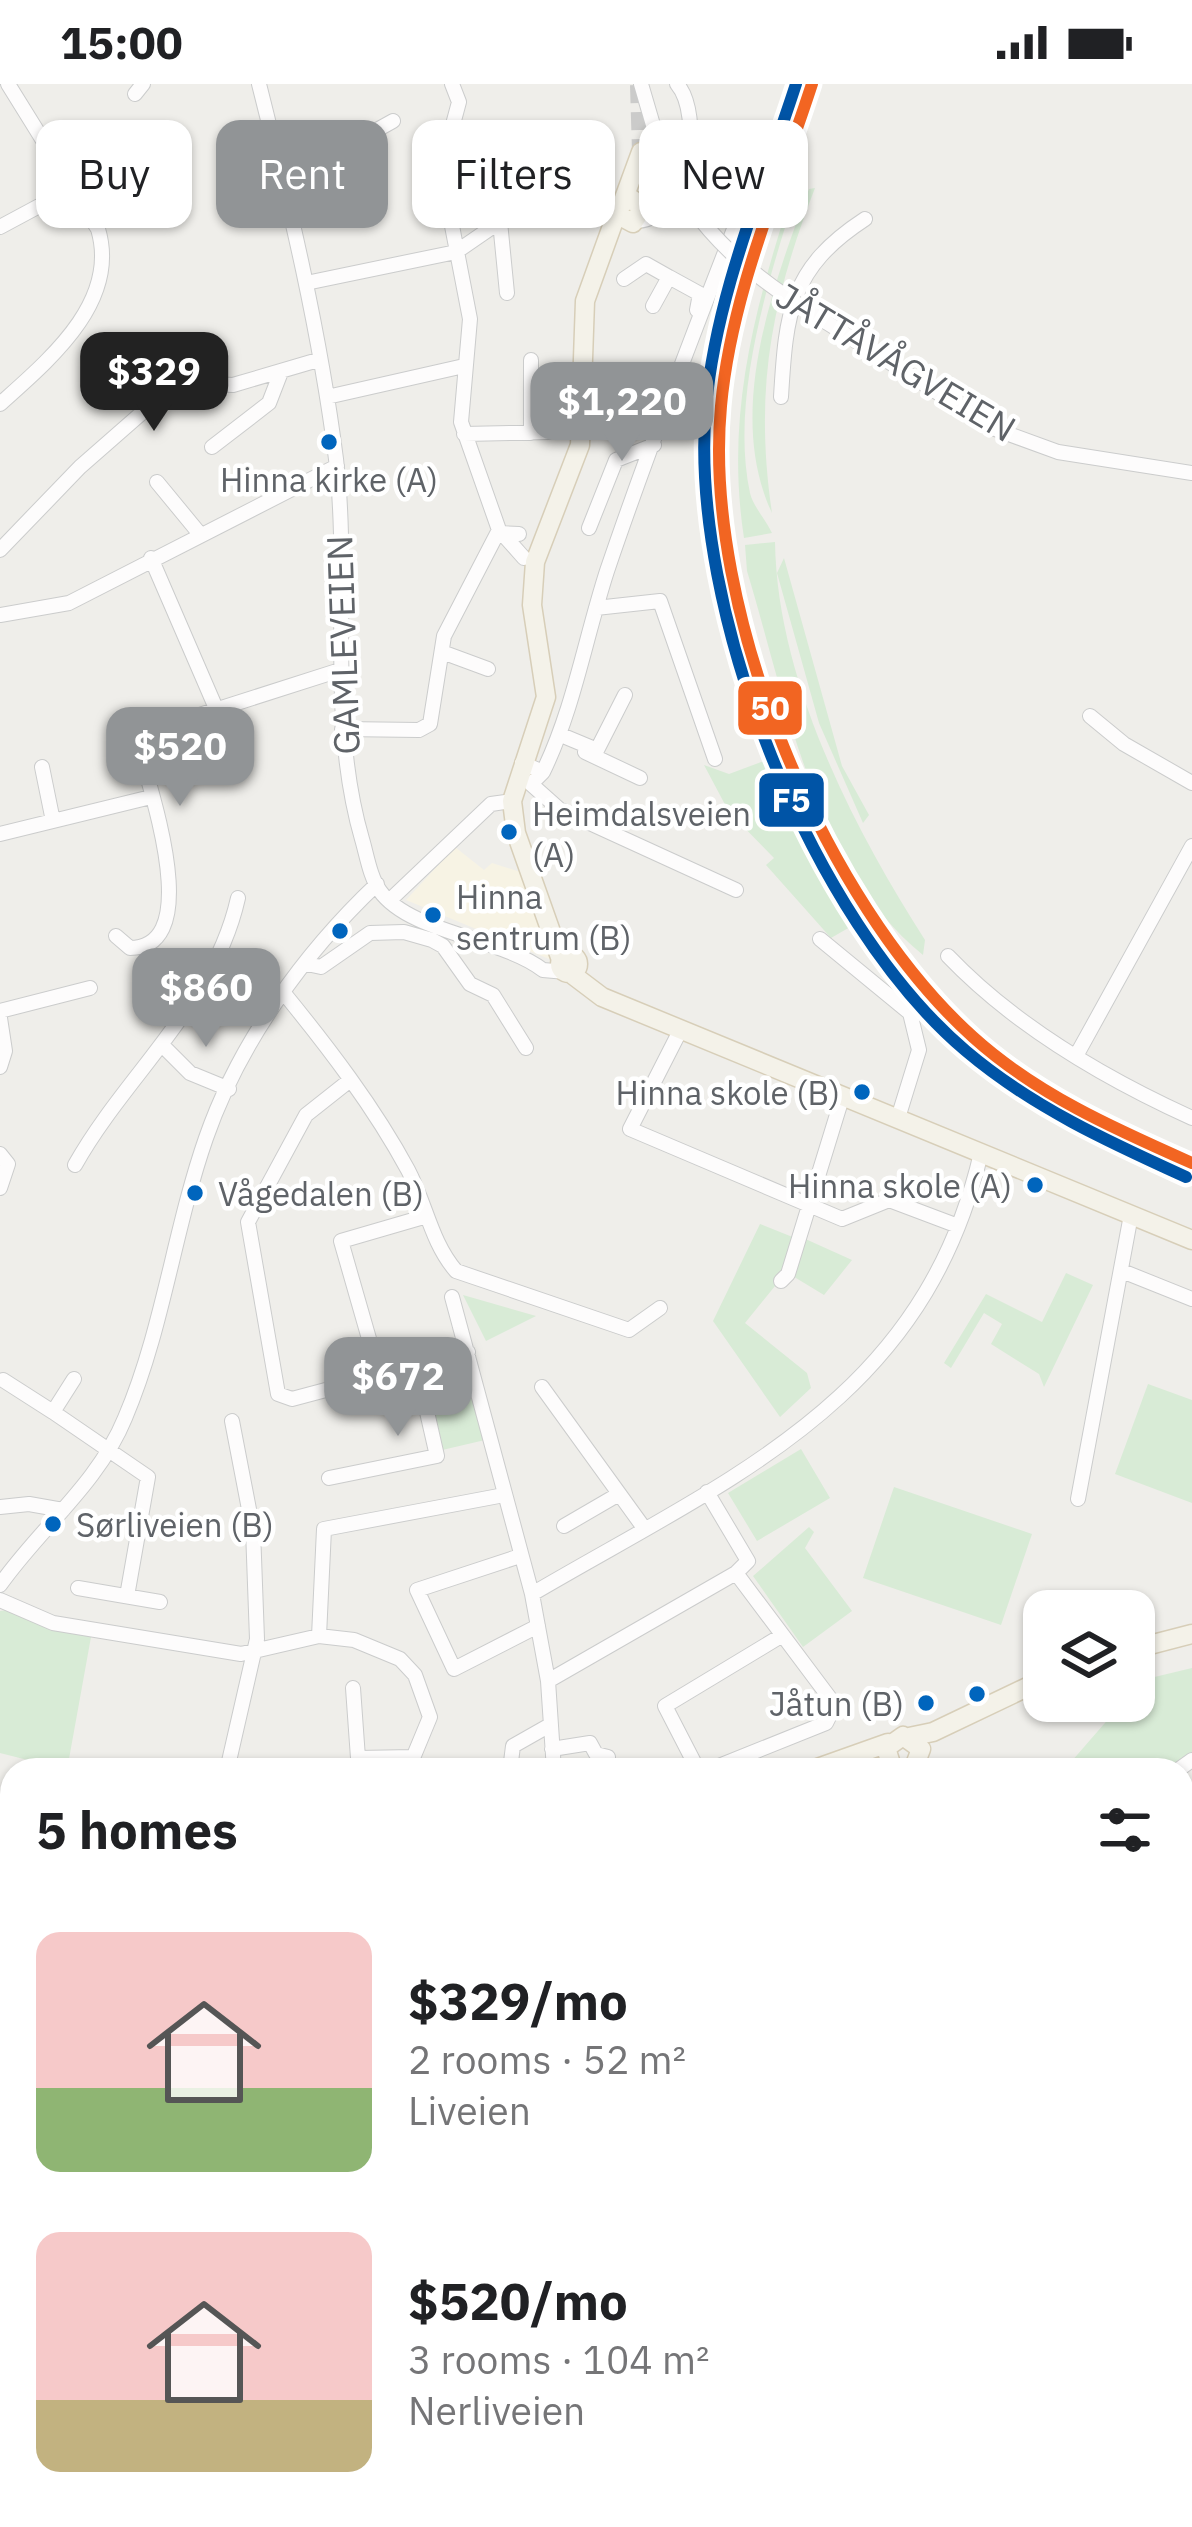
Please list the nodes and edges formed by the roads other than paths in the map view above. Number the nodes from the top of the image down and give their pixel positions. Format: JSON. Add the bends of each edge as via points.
{"nodes":[{"id":1,"x":8,"y":84,"type":"edge"},
{"id":2,"x":260,"y":84,"type":"edge"},
{"id":3,"x":452,"y":84,"type":"edge"},
{"id":4,"x":641,"y":84,"type":"edge"},
{"id":5,"x":677,"y":84,"type":"edge"},
{"id":6,"x":268,"y":120,"type":"edge"},
{"id":7,"x":393,"y":121,"type":"dead end"},
{"id":8,"x":388,"y":124,"type":"edge"},
{"id":9,"x":36,"y":129,"type":"edge"},
{"id":10,"x":36,"y":209,"type":"edge"},
{"id":11,"x":631,"y":212,"type":"joint"},
{"id":12,"x":865,"y":219,"type":"dead end"},
{"id":13,"x":0,"y":227,"type":"edge"},
{"id":14,"x":97,"y":228,"type":"edge"},
{"id":15,"x":291,"y":228,"type":"edge"},
{"id":16,"x":491,"y":228,"type":"edge"},
{"id":17,"x":505,"y":228,"type":"edge"},
{"id":18,"x":734,"y":228,"type":"edge"},
{"id":19,"x":455,"y":252,"type":"junction"},
{"id":20,"x":669,"y":278,"type":"junction"},
{"id":21,"x":624,"y":279,"type":"dead end"},
{"id":22,"x":310,"y":282,"type":"dead end"},
{"id":23,"x":507,"y":293,"type":"dead end"},
{"id":24,"x":652,"y":306,"type":"dead end"},
{"id":25,"x":694,"y":327,"type":"junction"},
{"id":26,"x":318,"y":360,"type":"junction"},
{"id":27,"x":531,"y":360,"type":"dead end"},
{"id":28,"x":464,"y":366,"type":"junction"},
{"id":29,"x":281,"y":371,"type":"junction"},
{"id":30,"x":656,"y":375,"type":"dead end"},
{"id":31,"x":327,"y":397,"type":"junction"},
{"id":32,"x":781,"y":397,"type":"dead end"},
{"id":33,"x":0,"y":404,"type":"edge"},
{"id":34,"x":549,"y":432,"type":"dead end"},
{"id":35,"x":531,"y":433,"type":"junction"},
{"id":36,"x":464,"y":434,"type":"junction"},
{"id":37,"x":212,"y":447,"type":"dead end"},
{"id":38,"x":654,"y":450,"type":"junction"},
{"id":39,"x":337,"y":466,"type":"junction"},
{"id":40,"x":1192,"y":473,"type":"edge"},
{"id":41,"x":157,"y":482,"type":"dead end"},
{"id":42,"x":589,"y":528,"type":"dead end"},
{"id":43,"x":500,"y":531,"type":"junction"},
{"id":44,"x":199,"y":533,"type":"junction"},
{"id":45,"x":519,"y":535,"type":"dead end"},
{"id":46,"x":0,"y":550,"type":"edge"},
{"id":47,"x":152,"y":558,"type":"junction"},
{"id":48,"x":524,"y":558,"type":"dead end"},
{"id":49,"x":596,"y":608,"type":"junction"},
{"id":50,"x":0,"y":615,"type":"edge"},
{"id":51,"x":442,"y":652,"type":"junction"},
{"id":52,"x":488,"y":669,"type":"dead end"},
{"id":53,"x":340,"y":670,"type":"junction"},
{"id":54,"x":625,"y":695,"type":"dead end"},
{"id":55,"x":215,"y":706,"type":"junction"},
{"id":56,"x":1090,"y":716,"type":"dead end"},
{"id":57,"x":342,"y":729,"type":"junction"},
{"id":58,"x":560,"y":737,"type":"junction"},
{"id":59,"x":715,"y":759,"type":"dead end"},
{"id":60,"x":522,"y":763,"type":"junction"},
{"id":61,"x":42,"y":767,"type":"dead end"},
{"id":62,"x":543,"y":772,"type":"junction"},
{"id":63,"x":640,"y":778,"type":"dead end"},
{"id":64,"x":1192,"y":783,"type":"edge"},
{"id":65,"x":152,"y":797,"type":"junction"},
{"id":66,"x":512,"y":801,"type":"junction"},
{"id":67,"x":53,"y":821,"type":"junction"},
{"id":68,"x":0,"y":834,"type":"edge"},
{"id":69,"x":1192,"y":846,"type":"edge"},
{"id":70,"x":377,"y":884,"type":"junction"},
{"id":71,"x":736,"y":890,"type":"dead end"},
{"id":72,"x":238,"y":898,"type":"dead end"},
{"id":73,"x":390,"y":900,"type":"junction"},
{"id":74,"x":462,"y":933,"type":"junction"},
{"id":75,"x":116,"y":936,"type":"dead end"},
{"id":76,"x":820,"y":938,"type":"dead end"},
{"id":77,"x":446,"y":949,"type":"junction"},
{"id":78,"x":948,"y":956,"type":"dead end"},
{"id":79,"x":307,"y":964,"type":"junction"},
{"id":80,"x":568,"y":964,"type":"junction"},
{"id":81,"x":90,"y":988,"type":"dead end"},
{"id":82,"x":283,"y":992,"type":"junction"},
{"id":83,"x":0,"y":1014,"type":"edge"},
{"id":84,"x":681,"y":1029,"type":"junction"},
{"id":85,"x":164,"y":1047,"type":"junction"},
{"id":86,"x":526,"y":1048,"type":"dead end"},
{"id":87,"x":1076,"y":1056,"type":"junction"},
{"id":88,"x":0,"y":1067,"type":"edge"},
{"id":89,"x":349,"y":1082,"type":"junction"},
{"id":90,"x":229,"y":1089,"type":"junction"},
{"id":91,"x":843,"y":1095,"type":"junction"},
{"id":92,"x":898,"y":1118,"type":"junction"},
{"id":93,"x":1192,"y":1118,"type":"edge"},
{"id":94,"x":0,"y":1154,"type":"edge"},
{"id":95,"x":987,"y":1155,"type":"junction"},
{"id":96,"x":75,"y":1165,"type":"dead end"},
{"id":97,"x":0,"y":1188,"type":"edge"},
{"id":98,"x":808,"y":1204,"type":"junction"},
{"id":99,"x":1131,"y":1215,"type":"junction"},
{"id":100,"x":427,"y":1216,"type":"junction"},
{"id":101,"x":958,"y":1226,"type":"junction"},
{"id":102,"x":1192,"y":1240,"type":"edge"},
{"id":103,"x":1122,"y":1271,"type":"junction"},
{"id":104,"x":781,"y":1281,"type":"dead end"},
{"id":105,"x":452,"y":1297,"type":"dead end"},
{"id":106,"x":1192,"y":1299,"type":"edge"},
{"id":107,"x":660,"y":1308,"type":"dead end"},
{"id":108,"x":468,"y":1352,"type":"junction"},
{"id":109,"x":417,"y":1368,"type":"junction"},
{"id":110,"x":380,"y":1377,"type":"junction"},
{"id":111,"x":74,"y":1378,"type":"dead end"},
{"id":112,"x":3,"y":1380,"type":"dead end"},
{"id":113,"x":542,"y":1387,"type":"dead end"},
{"id":114,"x":52,"y":1412,"type":"junction"},
{"id":115,"x":232,"y":1421,"type":"dead end"},
{"id":116,"x":109,"y":1450,"type":"junction"},
{"id":117,"x":329,"y":1478,"type":"dead end"},
{"id":118,"x":707,"y":1492,"type":"junction"},
{"id":119,"x":619,"y":1494,"type":"junction"},
{"id":120,"x":504,"y":1495,"type":"junction"},
{"id":121,"x":1078,"y":1499,"type":"dead end"},
{"id":122,"x":0,"y":1507,"type":"edge"},
{"id":123,"x":63,"y":1510,"type":"junction"},
{"id":124,"x":564,"y":1526,"type":"dead end"},
{"id":125,"x":644,"y":1528,"type":"junction"},
{"id":126,"x":520,"y":1556,"type":"junction"},
{"id":127,"x":736,"y":1573,"type":"junction"},
{"id":128,"x":0,"y":1585,"type":"edge"},
{"id":129,"x":78,"y":1588,"type":"dead end"},
{"id":130,"x":532,"y":1594,"type":"junction"},
{"id":131,"x":127,"y":1596,"type":"junction"},
{"id":132,"x":0,"y":1600,"type":"edge"},
{"id":133,"x":160,"y":1602,"type":"dead end"},
{"id":134,"x":538,"y":1626,"type":"junction"},
{"id":135,"x":1192,"y":1634,"type":"edge"},
{"id":136,"x":319,"y":1636,"type":"junction"},
{"id":137,"x":781,"y":1636,"type":"junction"},
{"id":138,"x":1155,"y":1644,"type":"edge"},
{"id":139,"x":253,"y":1655,"type":"junction"},
{"id":140,"x":548,"y":1681,"type":"junction"},
{"id":141,"x":353,"y":1688,"type":"dead end"},
{"id":142,"x":1023,"y":1689,"type":"edge"},
{"id":143,"x":959,"y":1718,"type":"junction"},
{"id":144,"x":550,"y":1725,"type":"junction"},
{"id":145,"x":909,"y":1737,"type":"junction"},
{"id":146,"x":552,"y":1749,"type":"junction"},
{"id":147,"x":608,"y":1757,"type":"dead end"},
{"id":148,"x":230,"y":1758,"type":"edge"},
{"id":149,"x":357,"y":1758,"type":"edge"},
{"id":150,"x":413,"y":1758,"type":"edge"},
{"id":151,"x":512,"y":1758,"type":"edge"},
{"id":152,"x":553,"y":1758,"type":"edge"},
{"id":153,"x":692,"y":1758,"type":"edge"},
{"id":154,"x":737,"y":1758,"type":"edge"},
{"id":155,"x":894,"y":1758,"type":"edge"},
{"id":156,"x":917,"y":1758,"type":"edge"},
{"id":157,"x":924,"y":1758,"type":"edge"}],
"edges":[{"from":1,"to":9,"type":"street"},
{"from":2,"to":6,"type":"street","name":"GAMLEVEIEN"},
{"from":3,"to":19,"type":"street","via":[[460,102],[441,169]]},
{"from":4,"to":40,"type":"street","name":"JÅTTÅVÅGVEIEN","bridge":true,"via":[[663,159],[709,234],[765,284],[995,429],[1058,452]]},
{"from":5,"to":11,"type":"street","via":[[687,105],[686,180],[666,209]]},
{"from":7,"to":8,"type":"street"},
{"from":10,"to":13,"type":"street"},
{"from":11,"to":60,"type":"main road","via":[[596,264],[582,320],[580,446],[533,577],[546,697]]},
{"from":12,"to":32,"type":"street","via":[[822,251],[801,280],[789,312]]},
{"from":14,"to":33,"type":"street","via":[[104,270],[63,344]]},
{"from":15,"to":26,"type":"street","name":"GAMLEVEIEN"},
{"from":16,"to":19,"type":"street"},
{"from":17,"to":23,"type":"street"},
{"from":18,"to":25,"type":"street"},
{"from":19,"to":22,"type":"street"},
{"from":19,"to":28,"type":"street","via":[[470,319]]},
{"from":20,"to":21,"type":"street","via":[[646,264]]},
{"from":20,"to":24,"type":"street"},
{"from":20,"to":25,"type":"street","via":[[700,294]]},
{"from":25,"to":38,"type":"street"},
{"from":26,"to":29,"type":"street"},
{"from":26,"to":31,"type":"street","name":"GAMLEVEIEN"},
{"from":27,"to":35,"type":"street"},
{"from":28,"to":31,"type":"street"},
{"from":28,"to":36,"type":"street"},
{"from":29,"to":37,"type":"street","via":[[269,403]]},
{"from":29,"to":46,"type":"street","via":[[233,385],[177,382]]},
{"from":30,"to":38,"type":"street","via":[[662,408]]},
{"from":31,"to":39,"type":"street","name":"GAMLEVEIEN"},
{"from":34,"to":35,"type":"street"},
{"from":35,"to":36,"type":"street"},
{"from":36,"to":43,"type":"street"},
{"from":38,"to":42,"type":"street","via":[[645,445],[616,460]]},
{"from":38,"to":49,"type":"street"},
{"from":39,"to":44,"type":"street"},
{"from":39,"to":53,"type":"street","name":"GAMLEVEIEN"},
{"from":41,"to":44,"type":"street"},
{"from":43,"to":45,"type":"street"},
{"from":43,"to":48,"type":"street"},
{"from":43,"to":51,"type":"street"},
{"from":44,"to":47,"type":"street"},
{"from":47,"to":50,"type":"street","via":[[69,603]]},
{"from":47,"to":55,"type":"street"},
{"from":49,"to":58,"type":"street"},
{"from":49,"to":59,"type":"street","via":[[660,601]]},
{"from":51,"to":52,"type":"street"},
{"from":51,"to":57,"type":"street","via":[[431,726]]},
{"from":53,"to":55,"type":"street"},
{"from":53,"to":57,"type":"street","name":"GAMLEVEIEN"},
{"from":54,"to":58,"type":"street","via":[[597,751]]},
{"from":55,"to":65,"type":"street","via":[[139,739]]},
{"from":56,"to":64,"type":"street"},
{"from":57,"to":70,"type":"street","name":"GAMLEVEIEN"},
{"from":58,"to":62,"type":"street"},
{"from":58,"to":63,"type":"street"},
{"from":60,"to":62,"type":"street"},
{"from":60,"to":66,"type":"main road"},
{"from":61,"to":67,"type":"street"},
{"from":62,"to":71,"type":"street","via":[[531,784],[559,809]]},
{"from":65,"to":67,"type":"street"},
{"from":65,"to":75,"type":"street","via":[[171,880],[166,913],[140,948]]},
{"from":66,"to":73,"type":"street","via":[[491,804]]},
{"from":66,"to":80,"type":"main road","via":[[516,833]]},
{"from":67,"to":68,"type":"street"},
{"from":69,"to":87,"type":"street"},
{"from":70,"to":73,"type":"street","name":"GAMLEVEIEN"},
{"from":70,"to":79,"type":"street"},
{"from":72,"to":85,"type":"street","via":[[226,939]]},
{"from":73,"to":74,"type":"street","name":"GAMLEVEIEN"},
{"from":74,"to":77,"type":"street"},
{"from":74,"to":80,"type":"street","name":"GAMLEVEIEN","via":[[538,965]]},
{"from":76,"to":92,"type":"street","via":[[910,1013],[919,1049]]},
{"from":77,"to":79,"type":"street","via":[[411,933],[381,932],[356,938],[321,967]]},
{"from":77,"to":86,"type":"street","via":[[470,984],[493,995]]},
{"from":78,"to":87,"type":"street"},
{"from":79,"to":82,"type":"street"},
{"from":80,"to":84,"type":"main road","via":[[610,998]]},
{"from":81,"to":83,"type":"street"},
{"from":82,"to":89,"type":"street"},
{"from":82,"to":90,"type":"street"},
{"from":83,"to":88,"type":"street"},
{"from":84,"to":91,"type":"main road"},
{"from":84,"to":98,"type":"street","via":[[630,1129]]},
{"from":85,"to":90,"type":"street","via":[[190,1073]]},
{"from":85,"to":96,"type":"street","via":[[119,1094]]},
{"from":87,"to":93,"type":"street"},
{"from":89,"to":100,"type":"street","via":[[396,1149]]},
{"from":89,"to":110,"type":"street","via":[[305,1115],[248,1226],[278,1394],[292,1400]]},
{"from":90,"to":116,"type":"street","via":[[206,1137],[142,1368]]},
{"from":91,"to":92,"type":"main road"},
{"from":91,"to":98,"type":"street"},
{"from":92,"to":95,"type":"main road"},
{"from":94,"to":97,"type":"street","via":[[8,1164]]},
{"from":95,"to":99,"type":"main road"},
{"from":95,"to":101,"type":"street"},
{"from":98,"to":101,"type":"street","via":[[842,1219],[889,1200]]},
{"from":98,"to":104,"type":"street"},
{"from":99,"to":102,"type":"main road"},
{"from":99,"to":103,"type":"street"},
{"from":100,"to":107,"type":"street","via":[[456,1271],[628,1330]]},
{"from":100,"to":110,"type":"street","via":[[341,1240]]},
{"from":101,"to":118,"type":"street","via":[[883,1356],[818,1420]]},
{"from":103,"to":106,"type":"street"},
{"from":103,"to":121,"type":"street"},
{"from":105,"to":108,"type":"street"},
{"from":108,"to":109,"type":"street"},
{"from":108,"to":120,"type":"street"},
{"from":109,"to":110,"type":"street"},
{"from":109,"to":117,"type":"street","via":[[437,1456]]},
{"from":111,"to":114,"type":"street"},
{"from":112,"to":114,"type":"street"},
{"from":113,"to":119,"type":"street"},
{"from":114,"to":116,"type":"street"},
{"from":115,"to":139,"type":"street","via":[[253,1530]]},
{"from":116,"to":123,"type":"street"},
{"from":116,"to":131,"type":"street","via":[[145,1474],[149,1486]]},
{"from":118,"to":125,"type":"street"},
{"from":118,"to":127,"type":"street","via":[[748,1561]]},
{"from":119,"to":124,"type":"street"},
{"from":119,"to":125,"type":"street"},
{"from":120,"to":126,"type":"street"},
{"from":120,"to":136,"type":"street","via":[[324,1529]]},
{"from":122,"to":123,"type":"street"},
{"from":123,"to":128,"type":"street"},
{"from":125,"to":130,"type":"street"},
{"from":126,"to":130,"type":"street"},
{"from":126,"to":134,"type":"street","via":[[417,1590],[454,1669]]},
{"from":127,"to":137,"type":"street"},
{"from":127,"to":140,"type":"street"},
{"from":129,"to":131,"type":"street"},
{"from":130,"to":134,"type":"street"},
{"from":131,"to":133,"type":"street"},
{"from":132,"to":139,"type":"street","via":[[53,1623]]},
{"from":134,"to":140,"type":"street"},
{"from":135,"to":138,"type":"main road"},
{"from":136,"to":139,"type":"street"},
{"from":136,"to":150,"type":"street","via":[[400,1659],[415,1676],[430,1717]]},
{"from":137,"to":153,"type":"street","via":[[664,1706]]},
{"from":137,"to":154,"type":"street","via":[[835,1705],[833,1716]]},
{"from":139,"to":148,"type":"street"},
{"from":140,"to":144,"type":"street"},
{"from":141,"to":149,"type":"street"},
{"from":142,"to":143,"type":"main road"},
{"from":143,"to":145,"type":"main road"},
{"from":143,"to":157,"type":"main road"},
{"from":144,"to":146,"type":"street"},
{"from":144,"to":151,"type":"street","via":[[514,1747]]},
{"from":145,"to":155,"type":"main road"},
{"from":145,"to":156,"type":"main road","via":[[918,1744]]},
{"from":146,"to":147,"type":"street","via":[[590,1743]]},
{"from":146,"to":152,"type":"street"}]}
